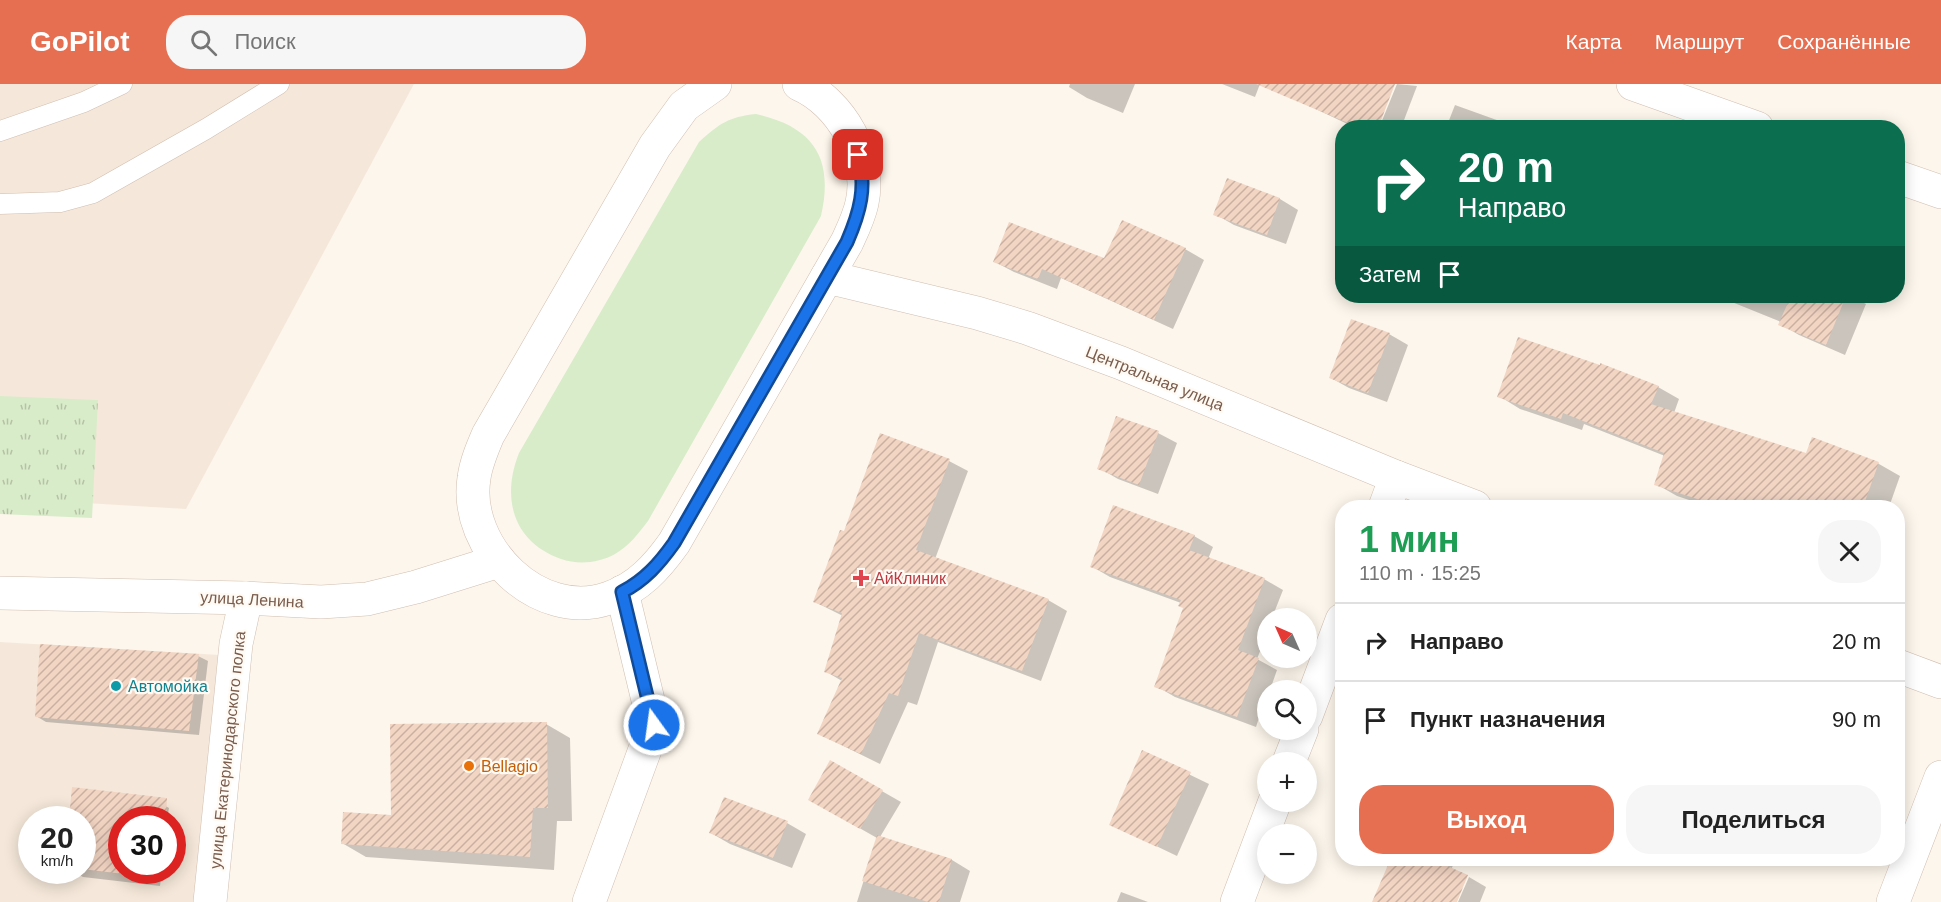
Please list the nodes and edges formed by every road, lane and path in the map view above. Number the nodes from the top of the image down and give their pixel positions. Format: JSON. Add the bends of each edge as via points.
{"nodes":[{"id":1,"x":122,"y":84,"type":"edge"},
{"id":2,"x":279,"y":84,"type":"edge"},
{"id":3,"x":715,"y":84,"type":"edge"},
{"id":4,"x":1633,"y":84,"type":"edge"},
{"id":5,"x":804,"y":85,"type":"edge"},
{"id":6,"x":1734,"y":120,"type":"edge"},
{"id":7,"x":0,"y":131,"type":"edge"},
{"id":8,"x":1905,"y":179,"type":"edge"},
{"id":9,"x":1941,"y":192,"type":"edge"},
{"id":10,"x":0,"y":204,"type":"edge"},
{"id":11,"x":827,"y":277,"type":"junction"},
{"id":12,"x":1390,"y":492,"type":"edge"},
{"id":13,"x":1435,"y":500,"type":"edge"},
{"id":14,"x":499,"y":561,"type":"junction"},
{"id":15,"x":0,"y":592,"type":"edge"},
{"id":16,"x":622,"y":592,"type":"junction"},
{"id":17,"x":246,"y":597,"type":"junction"},
{"id":18,"x":1335,"y":639,"type":"edge"},
{"id":19,"x":1905,"y":669,"type":"edge"},
{"id":20,"x":1941,"y":682,"type":"edge"},
{"id":21,"x":1317,"y":687,"type":"edge"},
{"id":22,"x":1941,"y":777,"type":"edge"},
{"id":23,"x":1271,"y":812,"type":"edge"},
{"id":24,"x":210,"y":902,"type":"edge"},
{"id":25,"x":589,"y":902,"type":"edge"},
{"id":26,"x":1237,"y":902,"type":"edge"},
{"id":27,"x":1893,"y":902,"type":"edge"}],
"edges":[{"from":1,"to":7,"type":"lane","via":[[84,102]]},
{"from":2,"to":10,"type":"lane","via":[[93,193],[60,202]]},
{"from":3,"to":14,"type":"street","via":[[684,106],[660,139],[488,435],[478,458],[473,496],[480,530]]},
{"from":4,"to":6,"type":"street"},
{"from":5,"to":11,"type":"street","via":[[837,113],[854,142],[862,167],[862,202],[857,220]]},
{"from":8,"to":9,"type":"street"},
{"from":11,"to":12,"type":"street","name":"Центральная улица","via":[[977,313],[1121,363]]},
{"from":11,"to":16,"type":"street","via":[[674,543],[640,582]]},
{"from":12,"to":13,"type":"street","name":"Центральная улица"},
{"from":14,"to":16,"type":"street","via":[[530,588],[548,597],[588,601]]},
{"from":14,"to":17,"type":"street","name":"улица Ленина","via":[[367,599],[321,602]]},
{"from":15,"to":17,"type":"street","name":"улица Ленина"},
{"from":16,"to":25,"type":"street","via":[[654,725]]},
{"from":17,"to":24,"type":"street","name":"улица Екатеринодарского полка","via":[[236,644]]},
{"from":18,"to":21,"type":"street"},
{"from":19,"to":20,"type":"street"},
{"from":22,"to":27,"type":"street"},
{"from":23,"to":26,"type":"street"}]}
